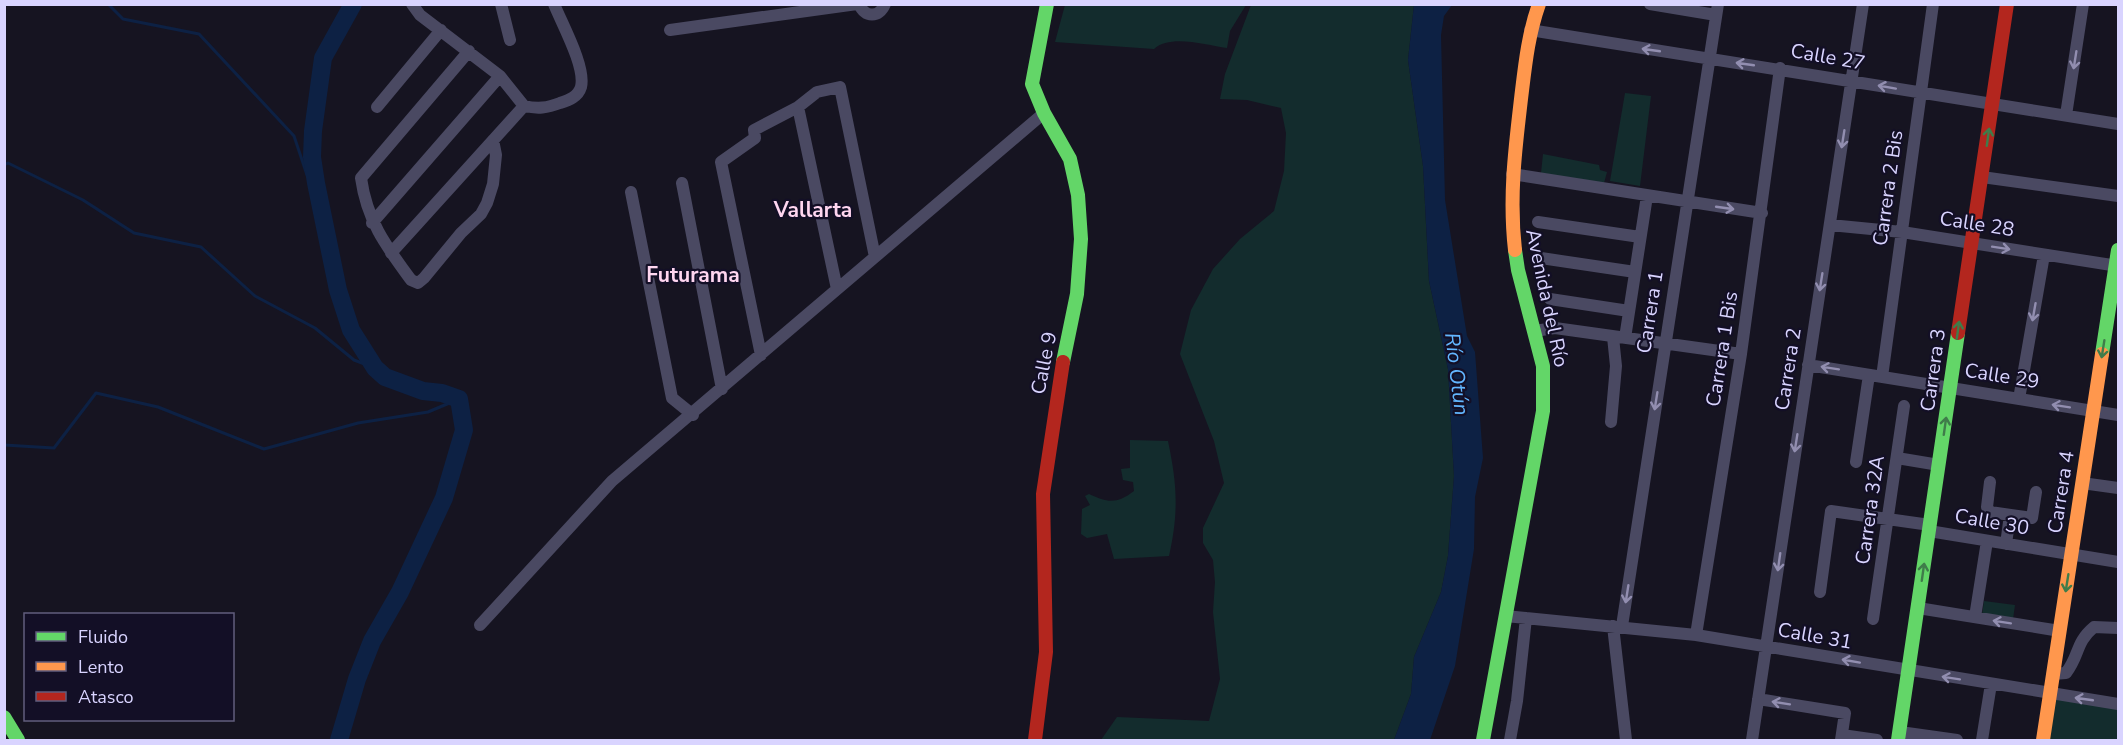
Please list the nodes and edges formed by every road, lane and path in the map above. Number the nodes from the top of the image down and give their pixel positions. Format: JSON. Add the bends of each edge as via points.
{"nodes":[{"id":1,"x":412,"y":4,"type":"edge"},
{"id":2,"x":501,"y":4,"type":"edge"},
{"id":3,"x":554,"y":4,"type":"edge"},
{"id":4,"x":858,"y":4,"type":"edge"},
{"id":5,"x":885,"y":4,"type":"edge"},
{"id":6,"x":1047,"y":4,"type":"edge"},
{"id":7,"x":1539,"y":4,"type":"edge"},
{"id":8,"x":1650,"y":4,"type":"edge"},
{"id":9,"x":1863,"y":4,"type":"edge"},
{"id":10,"x":1933,"y":4,"type":"edge"},
{"id":11,"x":2007,"y":4,"type":"edge"},
{"id":12,"x":2083,"y":4,"type":"edge"},
{"id":13,"x":764,"y":10,"type":"edge"},
{"id":14,"x":1717,"y":10,"type":"edge"},
{"id":15,"x":441,"y":30,"type":"junction"},
{"id":16,"x":670,"y":30,"type":"dead end"},
{"id":17,"x":1530,"y":30,"type":"junction"},
{"id":18,"x":510,"y":40,"type":"dead end"},
{"id":19,"x":469,"y":51,"type":"junction"},
{"id":20,"x":1709,"y":59,"type":"junction"},
{"id":21,"x":1780,"y":69,"type":"junction"},
{"id":22,"x":500,"y":76,"type":"junction"},
{"id":23,"x":1852,"y":81,"type":"junction"},
{"id":24,"x":1921,"y":93,"type":"junction"},
{"id":25,"x":1992,"y":104,"type":"junction"},
{"id":26,"x":524,"y":106,"type":"junction"},
{"id":27,"x":377,"y":107,"type":"dead end"},
{"id":28,"x":798,"y":107,"type":"junction"},
{"id":29,"x":1044,"y":113,"type":"junction"},
{"id":30,"x":2066,"y":116,"type":"junction"},
{"id":31,"x":2118,"y":124,"type":"edge"},
{"id":32,"x":493,"y":140,"type":"junction"},
{"id":33,"x":1512,"y":174,"type":"junction"},
{"id":34,"x":1982,"y":177,"type":"junction"},
{"id":35,"x":682,"y":183,"type":"dead end"},
{"id":36,"x":631,"y":192,"type":"dead end"},
{"id":37,"x":1647,"y":196,"type":"junction"},
{"id":38,"x":2118,"y":196,"type":"edge"},
{"id":39,"x":1687,"y":202,"type":"junction"},
{"id":40,"x":1762,"y":213,"type":"junction"},
{"id":41,"x":1538,"y":222,"type":"dead end"},
{"id":42,"x":372,"y":224,"type":"junction"},
{"id":43,"x":1830,"y":225,"type":"junction"},
{"id":44,"x":1902,"y":232,"type":"junction"},
{"id":45,"x":1640,"y":237,"type":"junction"},
{"id":46,"x":1971,"y":243,"type":"junction"},
{"id":47,"x":2118,"y":250,"type":"edge"},
{"id":48,"x":391,"y":253,"type":"junction"},
{"id":49,"x":2044,"y":255,"type":"junction"},
{"id":50,"x":875,"y":257,"type":"junction"},
{"id":51,"x":1541,"y":258,"type":"dead end"},
{"id":52,"x":2117,"y":266,"type":"edge"},
{"id":53,"x":1635,"y":272,"type":"junction"},
{"id":54,"x":837,"y":289,"type":"junction"},
{"id":55,"x":1550,"y":299,"type":"dead end"},
{"id":56,"x":1629,"y":311,"type":"junction"},
{"id":57,"x":1534,"y":332,"type":"junction"},
{"id":58,"x":1619,"y":337,"type":"junction"},
{"id":59,"x":1664,"y":343,"type":"junction"},
{"id":60,"x":1741,"y":354,"type":"junction"},
{"id":61,"x":761,"y":355,"type":"junction"},
{"id":62,"x":1808,"y":364,"type":"junction"},
{"id":63,"x":1869,"y":375,"type":"junction"},
{"id":64,"x":1882,"y":377,"type":"junction"},
{"id":65,"x":722,"y":388,"type":"junction"},
{"id":66,"x":1950,"y":388,"type":"junction"},
{"id":67,"x":2019,"y":399,"type":"junction"},
{"id":68,"x":1904,"y":406,"type":"dead end"},
{"id":69,"x":2094,"y":411,"type":"junction"},
{"id":70,"x":693,"y":415,"type":"junction"},
{"id":71,"x":2118,"y":415,"type":"edge"},
{"id":72,"x":1611,"y":422,"type":"dead end"},
{"id":73,"x":1897,"y":458,"type":"junction"},
{"id":74,"x":1856,"y":462,"type":"dead end"},
{"id":75,"x":1939,"y":465,"type":"junction"},
{"id":76,"x":1990,"y":482,"type":"dead end"},
{"id":77,"x":2082,"y":483,"type":"junction"},
{"id":78,"x":2118,"y":488,"type":"edge"},
{"id":79,"x":2036,"y":492,"type":"dead end"},
{"id":80,"x":2010,"y":515,"type":"junction"},
{"id":81,"x":1888,"y":519,"type":"junction"},
{"id":82,"x":1930,"y":528,"type":"junction"},
{"id":83,"x":1988,"y":541,"type":"junction"},
{"id":84,"x":2006,"y":544,"type":"junction"},
{"id":85,"x":2071,"y":555,"type":"junction"},
{"id":86,"x":2118,"y":562,"type":"edge"},
{"id":87,"x":1820,"y":592,"type":"dead end"},
{"id":88,"x":1918,"y":608,"type":"junction"},
{"id":89,"x":1505,"y":616,"type":"junction"},
{"id":90,"x":1975,"y":617,"type":"junction"},
{"id":91,"x":1526,"y":618,"type":"junction"},
{"id":92,"x":1873,"y":619,"type":"dead end"},
{"id":93,"x":480,"y":625,"type":"dead end"},
{"id":94,"x":1618,"y":626,"type":"junction"},
{"id":95,"x":2118,"y":628,"type":"edge"},
{"id":96,"x":2060,"y":631,"type":"junction"},
{"id":97,"x":1696,"y":635,"type":"junction"},
{"id":98,"x":1766,"y":647,"type":"junction"},
{"id":99,"x":1908,"y":671,"type":"junction"},
{"id":100,"x":2053,"y":674,"type":"junction"},
{"id":101,"x":1991,"y":684,"type":"junction"},
{"id":102,"x":2050,"y":694,"type":"junction"},
{"id":103,"x":1758,"y":699,"type":"junction"},
{"id":104,"x":2118,"y":704,"type":"edge"},
{"id":105,"x":4,"y":717,"type":"edge"},
{"id":106,"x":1899,"y":736,"type":"edge"},
{"id":107,"x":1842,"y":738,"type":"edge"},
{"id":108,"x":18,"y":741,"type":"edge"},
{"id":109,"x":1035,"y":741,"type":"edge"},
{"id":110,"x":1483,"y":741,"type":"edge"},
{"id":111,"x":1510,"y":741,"type":"edge"},
{"id":112,"x":1626,"y":741,"type":"edge"},
{"id":113,"x":1752,"y":741,"type":"edge"},
{"id":114,"x":1877,"y":741,"type":"edge"},
{"id":115,"x":1957,"y":741,"type":"edge"},
{"id":116,"x":1982,"y":741,"type":"edge"},
{"id":117,"x":2043,"y":741,"type":"edge"}],
"edges":[{"from":1,"to":15,"type":"street"},
{"from":2,"to":18,"type":"street"},
{"from":3,"to":26,"type":"street","via":[[581,75],[581,88],[573,99],[547,108]]},
{"from":4,"to":5,"type":"street","via":[[871,15],[880,13]]},
{"from":4,"to":13,"type":"street"},
{"from":6,"to":29,"type":"main road","name":"Calle 9","via":[[1033,71],[1034,91]]},
{"from":7,"to":17,"type":"main road","name":"Avenida del Río"},
{"from":8,"to":14,"type":"street"},
{"from":9,"to":23,"type":"street","name":"Carrera 2"},
{"from":10,"to":24,"type":"street","name":"Carrera 2 Bis"},
{"from":11,"to":25,"type":"main road","name":"Carrera 3"},
{"from":12,"to":30,"type":"street","one_way":true},
{"from":13,"to":16,"type":"street"},
{"from":14,"to":20,"type":"street","name":"Carrera 1"},
{"from":15,"to":19,"type":"street"},
{"from":15,"to":27,"type":"street"},
{"from":20,"to":17,"type":"street","name":"Calle 27","one_way":true},
{"from":17,"to":33,"type":"main road","name":"Avenida del Río"},
{"from":19,"to":22,"type":"street"},
{"from":19,"to":42,"type":"street","via":[[361,178]]},
{"from":21,"to":20,"type":"street","name":"Calle 27","one_way":true},
{"from":20,"to":39,"type":"street","name":"Carrera 1"},
{"from":21,"to":23,"type":"street","name":"Calle 27"},
{"from":21,"to":40,"type":"street","name":"Carrera 1 Bis"},
{"from":22,"to":26,"type":"street"},
{"from":22,"to":42,"type":"street"},
{"from":24,"to":23,"type":"street","name":"Calle 27","one_way":true},
{"from":23,"to":43,"type":"street","name":"Carrera 2","one_way":true},
{"from":24,"to":25,"type":"street","name":"Calle 27"},
{"from":24,"to":44,"type":"street","name":"Carrera 2 Bis"},
{"from":25,"to":30,"type":"street","name":"Calle 27"},
{"from":34,"to":25,"type":"main road","name":"Carrera 3","one_way":true},
{"from":26,"to":32,"type":"street"},
{"from":28,"to":50,"type":"street","via":[[817,92],[840,87]]},
{"from":28,"to":54,"type":"street"},
{"from":28,"to":61,"type":"street","via":[[754,130],[755,138],[721,162]]},
{"from":29,"to":50,"type":"street"},
{"from":29,"to":109,"type":"main road","name":"Calle 9","via":[[1070,159],[1078,195],[1081,239],[1077,294],[1057,393],[1043,494],[1046,652]]},
{"from":30,"to":31,"type":"street","name":"Calle 27"},
{"from":32,"to":48,"type":"street"},
{"from":32,"to":48,"type":"street","via":[[496,155],[487,203],[424,278],[418,283],[411,280]]},
{"from":33,"to":37,"type":"street"},
{"from":33,"to":57,"type":"main road","name":"Avenida del Río","via":[[1513,244]]},
{"from":34,"to":38,"type":"street"},
{"from":34,"to":46,"type":"main road","name":"Carrera 3"},
{"from":35,"to":65,"type":"street"},
{"from":36,"to":70,"type":"street","via":[[672,398]]},
{"from":37,"to":39,"type":"street"},
{"from":37,"to":45,"type":"street"},
{"from":39,"to":40,"type":"street","one_way":true},
{"from":39,"to":59,"type":"street","name":"Carrera 1"},
{"from":40,"to":60,"type":"street","name":"Carrera 1 Bis"},
{"from":41,"to":45,"type":"street"},
{"from":42,"to":48,"type":"street"},
{"from":43,"to":44,"type":"street","name":"Calle 28"},
{"from":43,"to":62,"type":"street","name":"Carrera 2","one_way":true},
{"from":44,"to":46,"type":"street","name":"Calle 28"},
{"from":44,"to":64,"type":"street","name":"Carrera 2 Bis"},
{"from":45,"to":53,"type":"street"},
{"from":46,"to":49,"type":"street","name":"Calle 28","one_way":true},
{"from":66,"to":46,"type":"main road","name":"Carrera 3","one_way":true},
{"from":47,"to":52,"type":"main road","name":"Carrera 4"},
{"from":49,"to":52,"type":"street","name":"Calle 28"},
{"from":49,"to":67,"type":"street","one_way":true},
{"from":50,"to":54,"type":"street"},
{"from":51,"to":53,"type":"street"},
{"from":52,"to":69,"type":"main road","name":"Carrera 4","one_way":true},
{"from":53,"to":56,"type":"street"},
{"from":54,"to":61,"type":"street"},
{"from":55,"to":56,"type":"street"},
{"from":56,"to":58,"type":"street"},
{"from":57,"to":58,"type":"street","via":[[1555,328]]},
{"from":57,"to":89,"type":"main road","name":"Avenida del Río","via":[[1543,366],[1543,411]]},
{"from":58,"to":59,"type":"street"},
{"from":58,"to":72,"type":"street"},
{"from":59,"to":60,"type":"street"},
{"from":59,"to":94,"type":"street","name":"Carrera 1","one_way":true},
{"from":60,"to":97,"type":"street","name":"Carrera 1 Bis"},
{"from":61,"to":65,"type":"street"},
{"from":63,"to":62,"type":"street","name":"Calle 29","one_way":true},
{"from":62,"to":98,"type":"street","name":"Carrera 2","one_way":true},
{"from":63,"to":64,"type":"street","name":"Calle 29"},
{"from":63,"to":74,"type":"street"},
{"from":64,"to":66,"type":"street","name":"Calle 29"},
{"from":65,"to":70,"type":"street"},
{"from":66,"to":67,"type":"street","name":"Calle 29"},
{"from":75,"to":66,"type":"main road","name":"Carrera 3","one_way":true},
{"from":69,"to":67,"type":"street","name":"Calle 29","one_way":true},
{"from":68,"to":73,"type":"street","name":"Carrera 32A"},
{"from":69,"to":71,"type":"street","name":"Calle 29"},
{"from":69,"to":77,"type":"main road","name":"Carrera 4"},
{"from":70,"to":93,"type":"street","via":[[612,482]]},
{"from":73,"to":75,"type":"street"},
{"from":73,"to":81,"type":"street","name":"Carrera 32A"},
{"from":75,"to":82,"type":"main road","name":"Carrera 3"},
{"from":76,"to":80,"type":"street","via":[[1988,511]]},
{"from":77,"to":78,"type":"street"},
{"from":77,"to":85,"type":"main road","name":"Carrera 4"},
{"from":79,"to":80,"type":"street","via":[[2032,518]]},
{"from":80,"to":84,"type":"street"},
{"from":81,"to":82,"type":"street","name":"Calle 30"},
{"from":81,"to":87,"type":"street","name":"Calle 30","via":[[1831,511]]},
{"from":81,"to":92,"type":"street","name":"Carrera 32A"},
{"from":82,"to":83,"type":"street","name":"Calle 30"},
{"from":88,"to":82,"type":"main road","name":"Carrera 3","one_way":true},
{"from":83,"to":84,"type":"street","name":"Calle 30"},
{"from":83,"to":90,"type":"street"},
{"from":84,"to":85,"type":"street","name":"Calle 30"},
{"from":85,"to":86,"type":"street","name":"Calle 30"},
{"from":85,"to":96,"type":"main road","name":"Carrera 4","one_way":true},
{"from":88,"to":90,"type":"street"},
{"from":88,"to":99,"type":"main road","name":"Carrera 3"},
{"from":89,"to":91,"type":"street","name":"Calle 31"},
{"from":89,"to":110,"type":"main road","name":"Avenida del Río"},
{"from":96,"to":90,"type":"street","one_way":true},
{"from":91,"to":94,"type":"street","name":"Calle 31"},
{"from":91,"to":111,"type":"street"},
{"from":94,"to":97,"type":"street","name":"Calle 31"},
{"from":94,"to":112,"type":"street","name":"Carrera 1"},
{"from":95,"to":100,"type":"street","via":[[2094,627],[2081,638],[2066,673]]},
{"from":96,"to":100,"type":"main road","name":"Carrera 4"},
{"from":97,"to":98,"type":"street","name":"Calle 31"},
{"from":99,"to":98,"type":"street","name":"Calle 31","one_way":true},
{"from":98,"to":103,"type":"street","name":"Carrera 2"},
{"from":101,"to":99,"type":"street","name":"Calle 31","one_way":true},
{"from":99,"to":106,"type":"main road","name":"Carrera 3"},
{"from":100,"to":102,"type":"main road","name":"Carrera 4"},
{"from":101,"to":102,"type":"street","name":"Calle 31"},
{"from":101,"to":116,"type":"street"},
{"from":104,"to":102,"type":"street","name":"Calle 31","one_way":true},
{"from":102,"to":117,"type":"main road","name":"Carrera 4"},
{"from":107,"to":103,"type":"street","one_way":true,"via":[[1845,713]]},
{"from":103,"to":113,"type":"street","name":"Carrera 2"},
{"from":105,"to":108,"type":"main road"},
{"from":106,"to":115,"type":"street"},
{"from":107,"to":114,"type":"street"}]}
